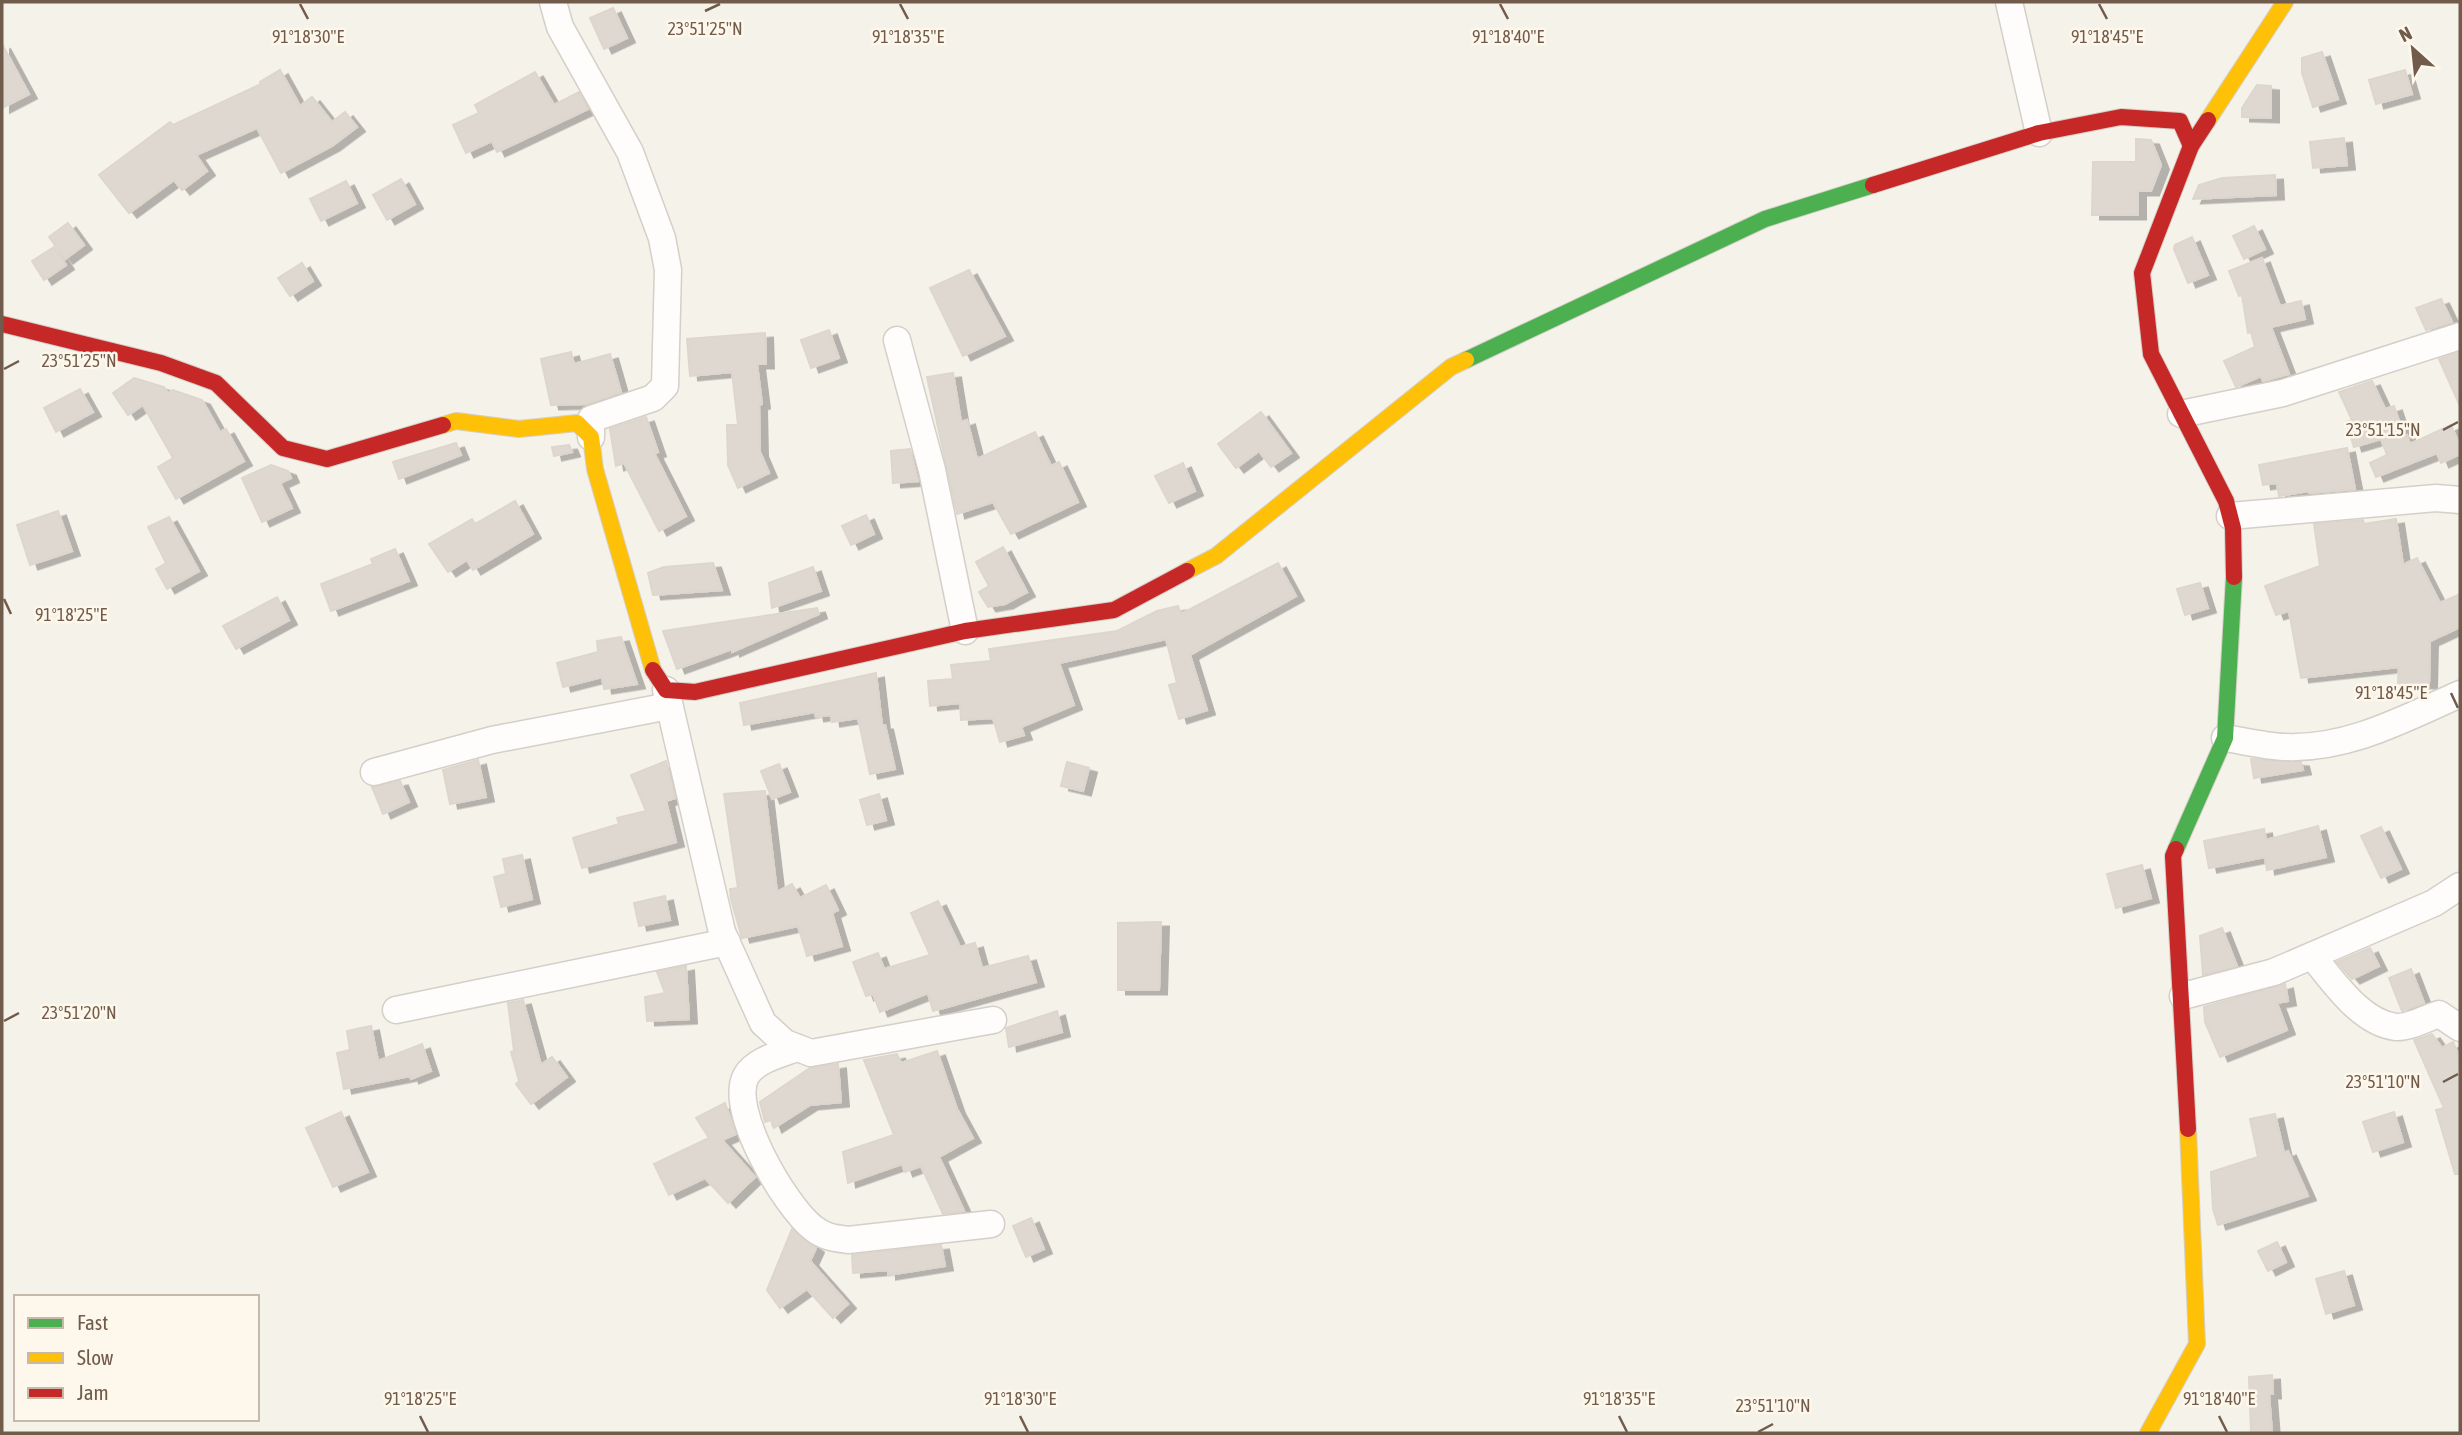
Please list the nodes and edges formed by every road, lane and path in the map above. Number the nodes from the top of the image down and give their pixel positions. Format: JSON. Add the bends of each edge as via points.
{"nodes":[{"id":1,"x":553,"y":2,"type":"edge"},
{"id":2,"x":2009,"y":2,"type":"edge"},
{"id":3,"x":2285,"y":2,"type":"edge"},
{"id":4,"x":2039,"y":133,"type":"junction"},
{"id":5,"x":2191,"y":146,"type":"junction"},
{"id":6,"x":2,"y":324,"type":"edge"},
{"id":7,"x":2460,"y":336,"type":"edge"},
{"id":8,"x":897,"y":340,"type":"dead end"},
{"id":9,"x":2181,"y":414,"type":"junction"},
{"id":10,"x":591,"y":437,"type":"junction"},
{"id":11,"x":2460,"y":500,"type":"edge"},
{"id":12,"x":2230,"y":516,"type":"junction"},
{"id":13,"x":965,"y":631,"type":"junction"},
{"id":14,"x":2460,"y":694,"type":"edge"},
{"id":15,"x":668,"y":698,"type":"junction"},
{"id":16,"x":2225,"y":738,"type":"junction"},
{"id":17,"x":374,"y":772,"type":"dead end"},
{"id":18,"x":2460,"y":886,"type":"edge"},
{"id":19,"x":727,"y":942,"type":"junction"},
{"id":20,"x":2312,"y":956,"type":"junction"},
{"id":21,"x":2183,"y":996,"type":"junction"},
{"id":22,"x":396,"y":1010,"type":"dead end"},
{"id":23,"x":993,"y":1020,"type":"dead end"},
{"id":24,"x":2460,"y":1028,"type":"edge"},
{"id":25,"x":797,"y":1048,"type":"junction"},
{"id":26,"x":991,"y":1224,"type":"dead end"},
{"id":27,"x":2148,"y":1433,"type":"edge"}],
"edges":[{"from":1,"to":10,"type":"street","via":[[575,57],[630,152],[662,238],[668,270],[666,386],[653,398],[591,419]]},
{"from":2,"to":4,"type":"street"},
{"from":3,"to":5,"type":"street"},
{"from":4,"to":5,"type":"street","via":[[2121,117],[2180,121]]},
{"from":4,"to":13,"type":"street","via":[[1765,219],[1451,367],[1216,556],[1114,610]]},
{"from":5,"to":9,"type":"street","via":[[2143,273],[2151,354]]},
{"from":6,"to":10,"type":"street","via":[[161,363],[216,383],[283,448],[327,459],[456,421],[519,429],[577,424]]},
{"from":7,"to":9,"type":"street","via":[[2283,393]]},
{"from":8,"to":13,"type":"street","via":[[932,470]]},
{"from":9,"to":12,"type":"street"},
{"from":10,"to":15,"type":"street","via":[[595,469],[652,669]]},
{"from":11,"to":12,"type":"street","via":[[2436,498]]},
{"from":12,"to":16,"type":"street","via":[[2234,608]]},
{"from":13,"to":15,"type":"street"},
{"from":14,"to":16,"type":"street","via":[[2370,734],[2323,744],[2284,747]]},
{"from":15,"to":17,"type":"street"},
{"from":15,"to":19,"type":"street"},
{"from":16,"to":21,"type":"street","via":[[2173,856]]},
{"from":18,"to":20,"type":"street","via":[[2434,903]]},
{"from":19,"to":22,"type":"street"},
{"from":19,"to":25,"type":"street","via":[[763,1023]]},
{"from":20,"to":21,"type":"street","via":[[2274,972]]},
{"from":20,"to":24,"type":"street","via":[[2350,1000],[2373,1017],[2397,1027],[2439,1014]]},
{"from":21,"to":27,"type":"street","via":[[2197,1344]]},
{"from":23,"to":25,"type":"street","via":[[844,1049],[811,1053]]},
{"from":25,"to":26,"type":"street","via":[[747,1073],[741,1086],[742,1104],[764,1159],[788,1200],[811,1227],[825,1237],[848,1240]]}]}
